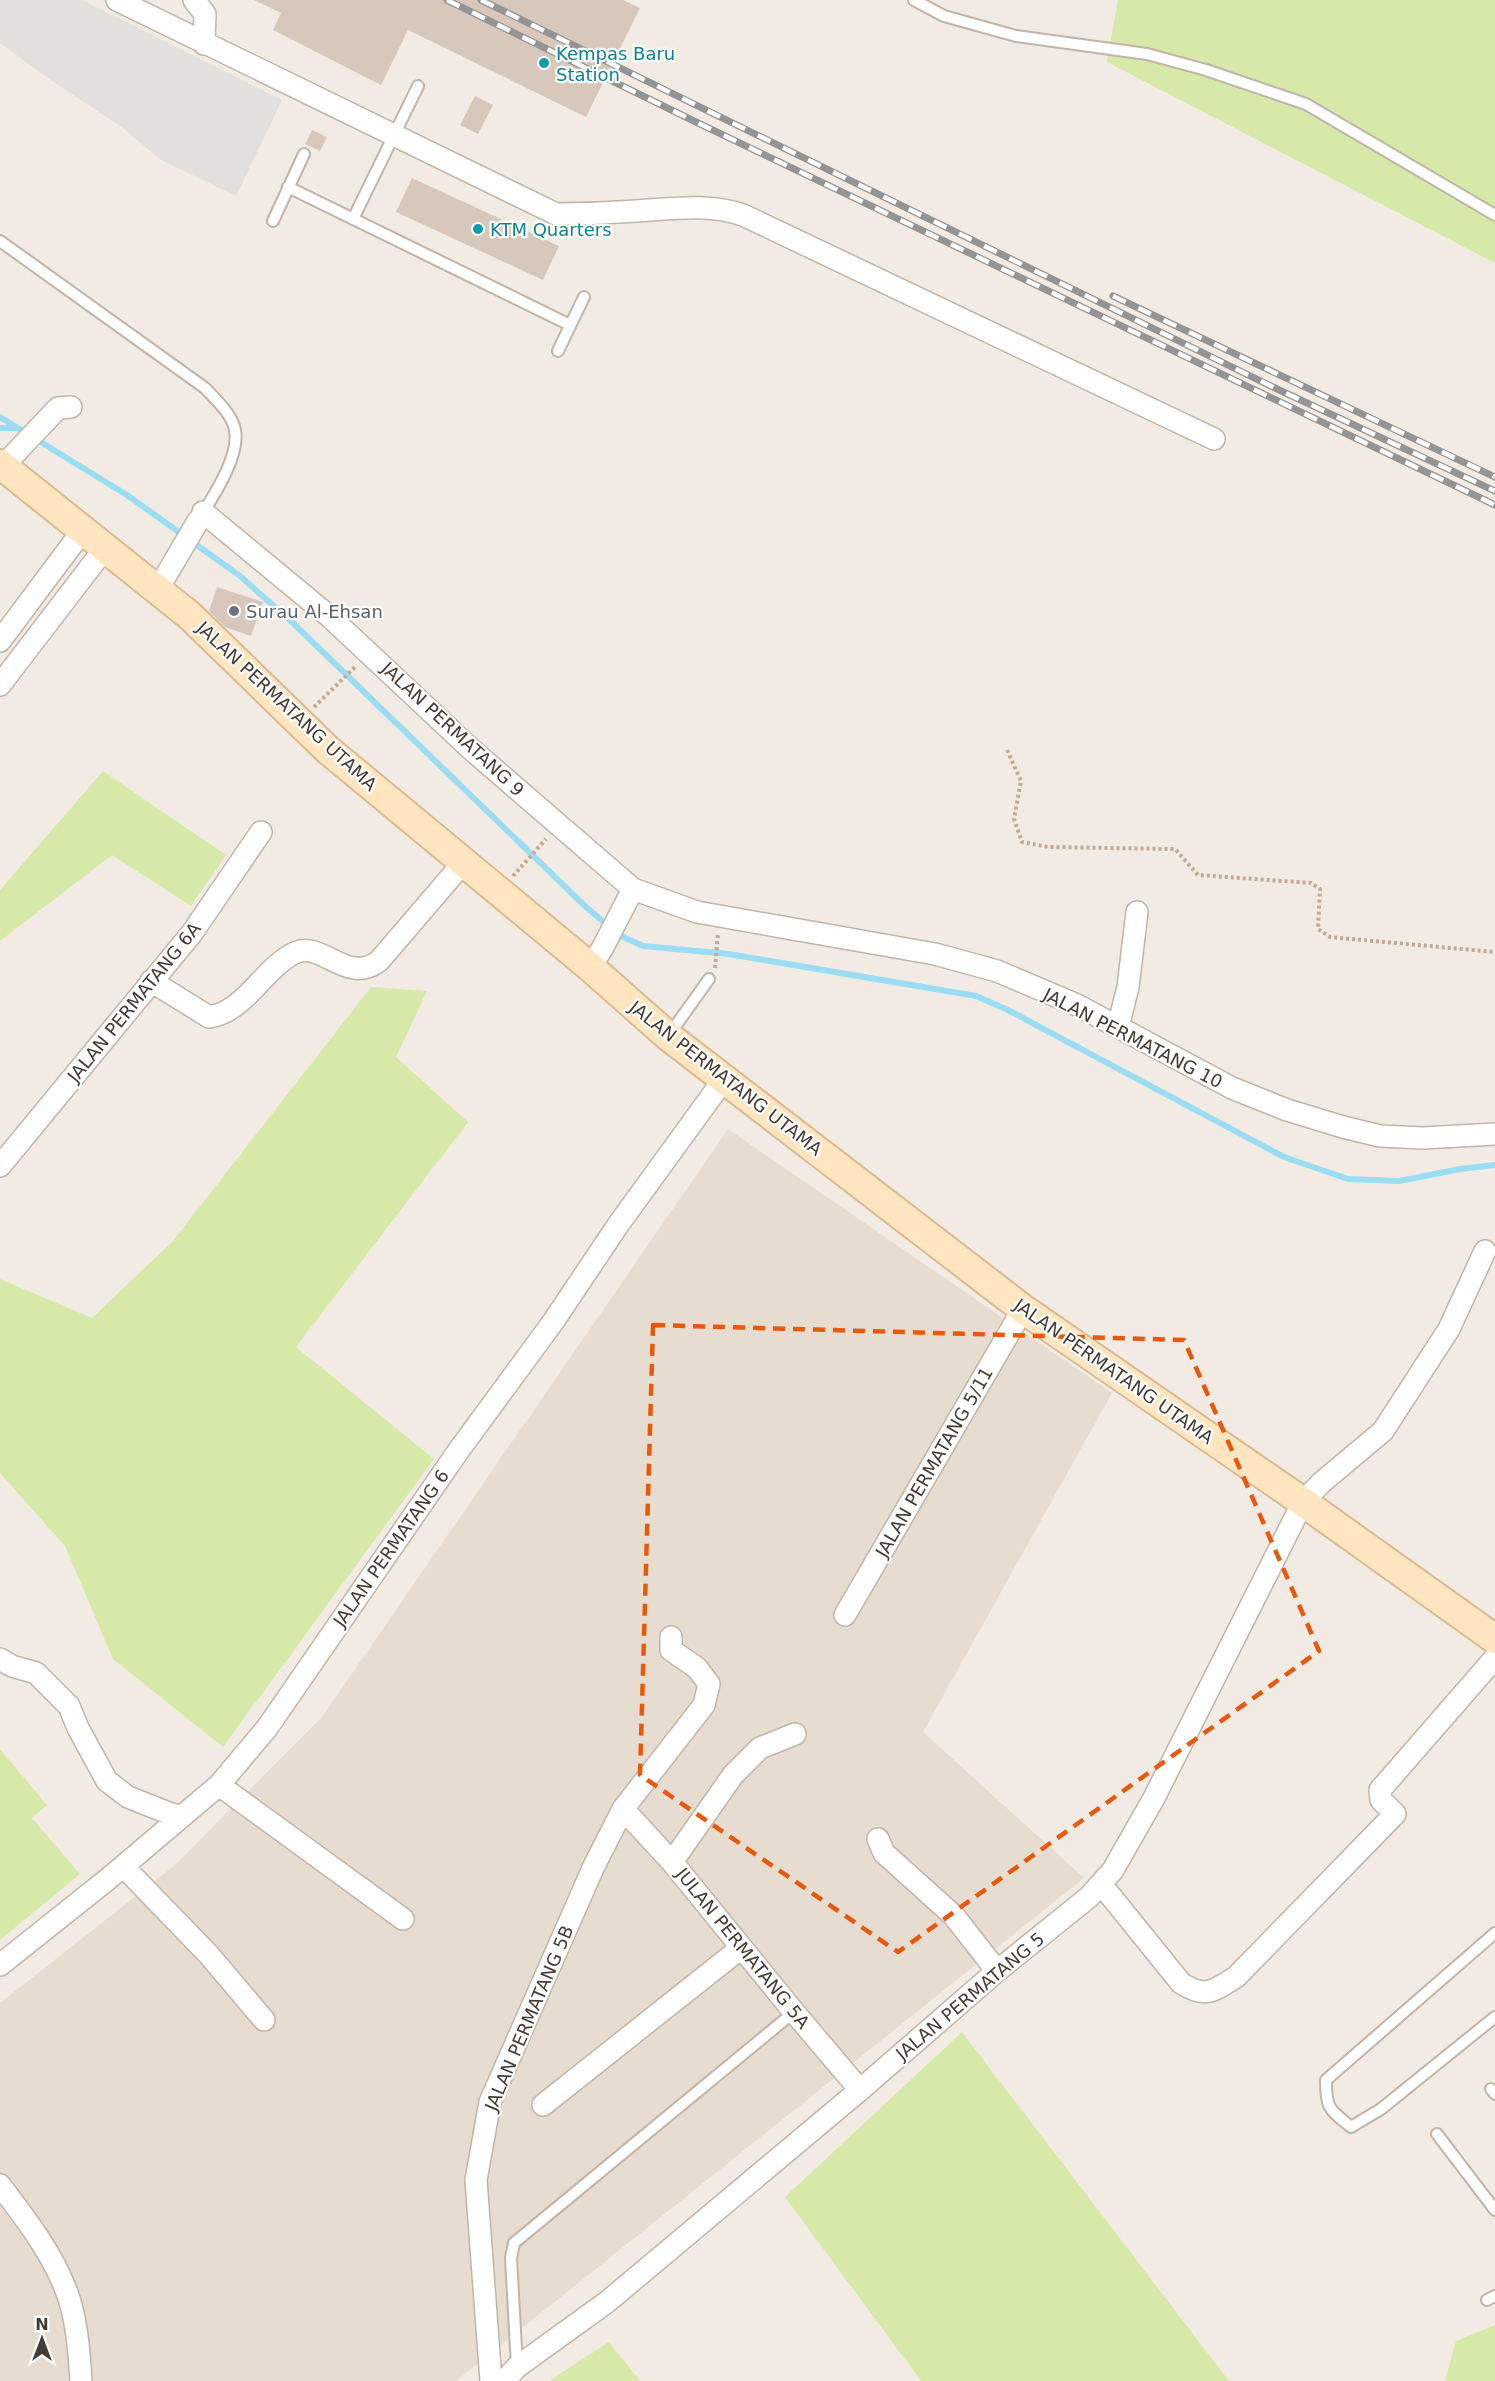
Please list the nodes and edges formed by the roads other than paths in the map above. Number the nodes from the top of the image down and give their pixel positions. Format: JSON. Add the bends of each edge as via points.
{"nodes":[{"id":1,"x":117,"y":0,"type":"edge"},
{"id":2,"x":194,"y":0,"type":"edge"},
{"id":3,"x":914,"y":0,"type":"edge"},
{"id":4,"x":204,"y":44,"type":"junction"},
{"id":5,"x":418,"y":86,"type":"dead end"},
{"id":6,"x":394,"y":136,"type":"junction"},
{"id":7,"x":303,"y":154,"type":"dead end"},
{"id":8,"x":288,"y":187,"type":"junction"},
{"id":9,"x":1495,"y":215,"type":"edge"},
{"id":10,"x":353,"y":219,"type":"junction"},
{"id":11,"x":273,"y":221,"type":"dead end"},
{"id":12,"x":0,"y":241,"type":"edge"},
{"id":13,"x":584,"y":297,"type":"dead end"},
{"id":14,"x":570,"y":325,"type":"junction"},
{"id":15,"x":558,"y":351,"type":"dead end"},
{"id":16,"x":60,"y":411,"type":"dead end"},
{"id":17,"x":1214,"y":439,"type":"dead end"},
{"id":18,"x":7,"y":461,"type":"edge"},
{"id":19,"x":200,"y":516,"type":"junction"},
{"id":20,"x":83,"y":530,"type":"junction"},
{"id":21,"x":105,"y":548,"type":"junction"},
{"id":22,"x":158,"y":589,"type":"junction"},
{"id":23,"x":0,"y":641,"type":"edge"},
{"id":24,"x":0,"y":685,"type":"edge"},
{"id":25,"x":261,"y":832,"type":"dead end"},
{"id":26,"x":463,"y":863,"type":"junction"},
{"id":27,"x":630,"y":894,"type":"junction"},
{"id":28,"x":1137,"y":912,"type":"dead end"},
{"id":29,"x":596,"y":958,"type":"junction"},
{"id":30,"x":709,"y":979,"type":"dead end"},
{"id":31,"x":151,"y":981,"type":"junction"},
{"id":32,"x":1118,"y":1027,"type":"junction"},
{"id":33,"x":668,"y":1036,"type":"junction"},
{"id":34,"x":724,"y":1079,"type":"junction"},
{"id":35,"x":1495,"y":1134,"type":"edge"},
{"id":36,"x":0,"y":1166,"type":"edge"},
{"id":37,"x":1485,"y":1251,"type":"dead end"},
{"id":38,"x":1023,"y":1309,"type":"junction"},
{"id":39,"x":1303,"y":1502,"type":"junction"},
{"id":40,"x":845,"y":1615,"type":"dead end"},
{"id":41,"x":671,"y":1636,"type":"dead end"},
{"id":42,"x":1495,"y":1639,"type":"edge"},
{"id":43,"x":1495,"y":1658,"type":"edge"},
{"id":44,"x":0,"y":1659,"type":"edge"},
{"id":45,"x":795,"y":1734,"type":"dead end"},
{"id":46,"x":219,"y":1785,"type":"junction"},
{"id":47,"x":622,"y":1809,"type":"junction"},
{"id":48,"x":182,"y":1815,"type":"junction"},
{"id":49,"x":878,"y":1839,"type":"dead end"},
{"id":50,"x":672,"y":1862,"type":"junction"},
{"id":51,"x":123,"y":1866,"type":"junction"},
{"id":52,"x":1101,"y":1884,"type":"junction"},
{"id":53,"x":403,"y":1919,"type":"dead end"},
{"id":54,"x":1495,"y":1933,"type":"edge"},
{"id":55,"x":741,"y":1948,"type":"junction"},
{"id":56,"x":0,"y":1965,"type":"edge"},
{"id":57,"x":998,"y":1971,"type":"junction"},
{"id":58,"x":794,"y":2012,"type":"junction"},
{"id":59,"x":1495,"y":2017,"type":"edge"},
{"id":60,"x":264,"y":2020,"type":"dead end"},
{"id":61,"x":861,"y":2090,"type":"junction"},
{"id":62,"x":543,"y":2105,"type":"dead end"},
{"id":63,"x":1437,"y":2134,"type":"dead end"},
{"id":64,"x":0,"y":2185,"type":"edge"},
{"id":65,"x":1495,"y":2210,"type":"edge"},
{"id":66,"x":510,"y":2374,"type":"edge"},
{"id":67,"x":81,"y":2381,"type":"edge"},
{"id":68,"x":491,"y":2381,"type":"edge"}],
"edges":[{"from":1,"to":4,"type":"street"},
{"from":2,"to":4,"type":"street","via":[[205,14]]},
{"from":3,"to":9,"type":"lane","via":[[944,16],[1016,36],[1147,54],[1306,104]]},
{"from":4,"to":6,"type":"street"},
{"from":5,"to":6,"type":"lane"},
{"from":6,"to":10,"type":"lane"},
{"from":6,"to":17,"type":"street","via":[[556,214],[701,207],[743,215]]},
{"from":7,"to":8,"type":"lane"},
{"from":8,"to":10,"type":"lane"},
{"from":8,"to":11,"type":"lane"},
{"from":10,"to":14,"type":"lane"},
{"from":12,"to":19,"type":"lane","via":[[206,388],[230,416],[235,430],[233,452]]},
{"from":13,"to":14,"type":"lane"},
{"from":14,"to":15,"type":"lane"},
{"from":16,"to":18,"type":"street"},
{"from":18,"to":20,"type":"street","name":"JALAN PERMATANG UTAMA"},
{"from":19,"to":22,"type":"street"},
{"from":19,"to":27,"type":"street","name":"JALAN PERMATANG 9","via":[[354,638]]},
{"from":20,"to":21,"type":"street","name":"JALAN PERMATANG UTAMA"},
{"from":20,"to":23,"type":"street"},
{"from":21,"to":22,"type":"street","name":"JALAN PERMATANG UTAMA"},
{"from":21,"to":24,"type":"street"},
{"from":22,"to":26,"type":"street","name":"JALAN PERMATANG UTAMA","via":[[327,749]]},
{"from":25,"to":31,"type":"street","name":"JALAN PERMATANG 6A","via":[[192,933]]},
{"from":26,"to":29,"type":"street","name":"JALAN PERMATANG UTAMA"},
{"from":26,"to":31,"type":"street","via":[[371,967],[340,965],[299,951],[242,999],[209,1017]]},
{"from":27,"to":29,"type":"street"},
{"from":27,"to":32,"type":"street","name":"JALAN PERMATANG 10","via":[[698,912],[935,954],[997,971]]},
{"from":28,"to":32,"type":"street","via":[[1128,987]]},
{"from":29,"to":33,"type":"street","name":"JALAN PERMATANG UTAMA"},
{"from":30,"to":33,"type":"lane"},
{"from":31,"to":36,"type":"street","name":"JALAN PERMATANG 6A"},
{"from":32,"to":35,"type":"street","name":"JALAN PERMATANG 10","via":[[1232,1088],[1344,1127],[1380,1136],[1413,1138]]},
{"from":33,"to":34,"type":"street","name":"JALAN PERMATANG UTAMA"},
{"from":34,"to":38,"type":"street","name":"JALAN PERMATANG UTAMA"},
{"from":34,"to":46,"type":"street","name":"JALAN PERMATANG 6","via":[[459,1450],[267,1728]]},
{"from":37,"to":39,"type":"street","name":"JALAN PERMATANG 5","via":[[1449,1329],[1383,1431]]},
{"from":38,"to":39,"type":"street","name":"JALAN PERMATANG UTAMA"},
{"from":38,"to":40,"type":"street","name":"JALAN PERMATANG 5/11"},
{"from":39,"to":42,"type":"street","name":"JALAN PERMATANG UTAMA"},
{"from":39,"to":52,"type":"street","name":"JALAN PERMATANG 5","via":[[1154,1798]]},
{"from":41,"to":47,"type":"street","name":"JALAN PERMATANG 5B","via":[[671,1650],[698,1668],[709,1684],[704,1705]]},
{"from":43,"to":52,"type":"street","via":[[1380,1790],[1381,1800],[1395,1814],[1236,1977],[1211,1993],[1195,1992],[1181,1983]]},
{"from":44,"to":48,"type":"street","via":[[36,1673],[69,1706],[107,1781],[128,1797]]},
{"from":45,"to":50,"type":"street","via":[[760,1748],[734,1775]]},
{"from":46,"to":48,"type":"street","name":"JALAN PERMATANG 6"},
{"from":46,"to":53,"type":"street"},
{"from":47,"to":50,"type":"street","name":"JULAN PERMATANG 5A"},
{"from":47,"to":68,"type":"street","name":"JALAN PERMATANG 5B","via":[[490,2102],[476,2180]]},
{"from":48,"to":51,"type":"street","name":"JALAN PERMATANG 6"},
{"from":49,"to":57,"type":"street","via":[[884,1853],[954,1916]]},
{"from":50,"to":55,"type":"street","name":"JULAN PERMATANG 5A"},
{"from":51,"to":56,"type":"street","name":"JALAN PERMATANG 6"},
{"from":51,"to":60,"type":"street","via":[[209,1955]]},
{"from":52,"to":57,"type":"street","name":"JALAN PERMATANG 5"},
{"from":54,"to":59,"type":"lane","via":[[1326,2080],[1330,2110],[1351,2127],[1381,2109]]},
{"from":55,"to":58,"type":"street","name":"JULAN PERMATANG 5A"},
{"from":55,"to":62,"type":"street"},
{"from":57,"to":61,"type":"street","name":"JALAN PERMATANG 5"},
{"from":58,"to":61,"type":"street","name":"JULAN PERMATANG 5A"},
{"from":58,"to":66,"type":"lane","via":[[514,2243]]},
{"from":61,"to":66,"type":"street","name":"JALAN PERMATANG 5","via":[[607,2302]]},
{"from":63,"to":65,"type":"lane"},
{"from":64,"to":67,"type":"street","via":[[44,2245],[66,2291]]}]}
